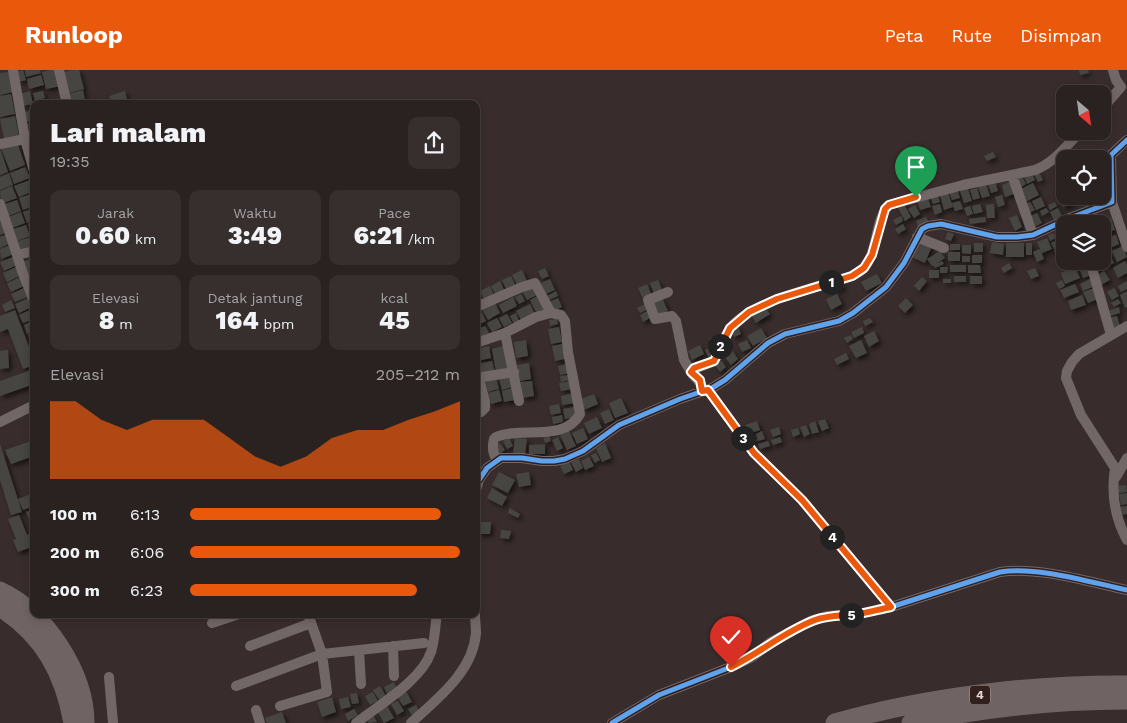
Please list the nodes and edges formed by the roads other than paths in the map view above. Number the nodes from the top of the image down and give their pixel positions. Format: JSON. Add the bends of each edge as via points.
{"nodes":[{"id":1,"x":13,"y":70,"type":"edge"},
{"id":2,"x":59,"y":70,"type":"edge"},
{"id":3,"x":1113,"y":70,"type":"edge"},
{"id":4,"x":1125,"y":88,"type":"edge"},
{"id":5,"x":67,"y":100,"type":"edge"},
{"id":6,"x":1111,"y":101,"type":"edge"},
{"id":7,"x":25,"y":140,"type":"junction"},
{"id":8,"x":1072,"y":140,"type":"edge"},
{"id":9,"x":1127,"y":140,"type":"edge"},
{"id":10,"x":0,"y":144,"type":"edge"},
{"id":11,"x":30,"y":157,"type":"edge"},
{"id":12,"x":1012,"y":175,"type":"junction"},
{"id":13,"x":1112,"y":202,"type":"junction"},
{"id":14,"x":0,"y":204,"type":"edge"},
{"id":15,"x":1087,"y":215,"type":"edge"},
{"id":16,"x":1123,"y":222,"type":"edge"},
{"id":17,"x":1056,"y":228,"type":"edge"},
{"id":18,"x":1034,"y":235,"type":"junction"},
{"id":19,"x":917,"y":237,"type":"junction"},
{"id":20,"x":1127,"y":247,"type":"edge"},
{"id":21,"x":944,"y":248,"type":"dead end"},
{"id":22,"x":30,"y":252,"type":"edge"},
{"id":23,"x":17,"y":256,"type":"junction"},
{"id":24,"x":1093,"y":270,"type":"edge"},
{"id":25,"x":30,"y":290,"type":"edge"},
{"id":26,"x":668,"y":292,"type":"dead end"},
{"id":27,"x":480,"y":306,"type":"edge"},
{"id":28,"x":550,"y":313,"type":"junction"},
{"id":29,"x":1127,"y":326,"type":"edge"},
{"id":30,"x":505,"y":333,"type":"junction"},
{"id":31,"x":1112,"y":335,"type":"junction"},
{"id":32,"x":480,"y":342,"type":"edge"},
{"id":33,"x":514,"y":372,"type":"junction"},
{"id":34,"x":691,"y":372,"type":"junction"},
{"id":35,"x":480,"y":378,"type":"edge"},
{"id":36,"x":480,"y":384,"type":"edge"},
{"id":37,"x":705,"y":390,"type":"junction"},
{"id":38,"x":519,"y":401,"type":"dead end"},
{"id":39,"x":30,"y":407,"type":"edge"},
{"id":40,"x":480,"y":412,"type":"edge"},
{"id":41,"x":0,"y":422,"type":"edge"},
{"id":42,"x":1127,"y":458,"type":"edge"},
{"id":43,"x":496,"y":460,"type":"junction"},
{"id":44,"x":480,"y":479,"type":"edge"},
{"id":45,"x":1113,"y":483,"type":"junction"},
{"id":46,"x":1125,"y":534,"type":"edge"},
{"id":47,"x":1127,"y":590,"type":"edge"},
{"id":48,"x":0,"y":591,"type":"edge"},
{"id":49,"x":0,"y":607,"type":"edge"},
{"id":50,"x":891,"y":607,"type":"junction"},
{"id":51,"x":30,"y":612,"type":"edge"},
{"id":52,"x":36,"y":618,"type":"edge"},
{"id":53,"x":227,"y":618,"type":"edge"},
{"id":54,"x":310,"y":618,"type":"edge"},
{"id":55,"x":436,"y":618,"type":"edge"},
{"id":56,"x":475,"y":618,"type":"edge"},
{"id":57,"x":212,"y":623,"type":"dead end"},
{"id":58,"x":424,"y":643,"type":"dead end"},
{"id":59,"x":250,"y":646,"type":"dead end"},
{"id":60,"x":393,"y":646,"type":"junction"},
{"id":61,"x":359,"y":650,"type":"junction"},
{"id":62,"x":322,"y":654,"type":"junction"},
{"id":63,"x":394,"y":676,"type":"dead end"},
{"id":64,"x":109,"y":677,"type":"dead end"},
{"id":65,"x":361,"y":684,"type":"dead end"},
{"id":66,"x":1127,"y":685,"type":"edge"},
{"id":67,"x":236,"y":686,"type":"dead end"},
{"id":68,"x":1127,"y":700,"type":"edge"},
{"id":69,"x":280,"y":706,"type":"dead end"},
{"id":70,"x":256,"y":710,"type":"dead end"},
{"id":71,"x":73,"y":723,"type":"edge"},
{"id":72,"x":85,"y":723,"type":"edge"},
{"id":73,"x":113,"y":723,"type":"edge"},
{"id":74,"x":260,"y":723,"type":"edge"},
{"id":75,"x":356,"y":723,"type":"edge"},
{"id":76,"x":411,"y":723,"type":"edge"},
{"id":77,"x":612,"y":723,"type":"edge"},
{"id":78,"x":835,"y":723,"type":"edge"},
{"id":79,"x":911,"y":723,"type":"edge"}],
"edges":[{"from":1,"to":7,"type":"street"},
{"from":2,"to":5,"type":"street"},
{"from":3,"to":4,"type":"street","via":[[1116,80]]},
{"from":4,"to":6,"type":"street"},
{"from":7,"to":10,"type":"street"},
{"from":7,"to":11,"type":"street"},
{"from":8,"to":12,"type":"street","via":[[1041,168]]},
{"from":9,"to":13,"type":"street","via":[[1111,155]]},
{"from":12,"to":18,"type":"street"},
{"from":12,"to":34,"type":"street","via":[[889,205],[872,255],[864,268],[852,276],[777,299],[749,312],[730,328],[714,361]]},
{"from":13,"to":15,"type":"street"},
{"from":13,"to":16,"type":"street"},
{"from":14,"to":23,"type":"street"},
{"from":16,"to":20,"type":"street"},
{"from":17,"to":18,"type":"street"},
{"from":18,"to":19,"type":"street","via":[[997,237],[942,224],[922,229]]},
{"from":19,"to":21,"type":"street"},
{"from":19,"to":37,"type":"street","via":[[886,287],[854,313],[839,321],[785,334],[768,343],[725,380]]},
{"from":22,"to":23,"type":"street"},
{"from":23,"to":25,"type":"street"},
{"from":24,"to":31,"type":"street"},
{"from":26,"to":34,"type":"street","via":[[648,300],[655,319],[672,316],[676,321],[684,360]]},
{"from":27,"to":28,"type":"street","via":[[535,283]]},
{"from":28,"to":30,"type":"street"},
{"from":28,"to":43,"type":"street","via":[[561,315],[565,321],[580,414],[574,424],[562,429],[496,437],[493,444]]},
{"from":29,"to":31,"type":"street"},
{"from":30,"to":32,"type":"street"},
{"from":30,"to":33,"type":"street"},
{"from":31,"to":45,"type":"street","via":[[1079,354],[1069,366],[1066,378],[1081,415],[1115,468]]},
{"from":33,"to":35,"type":"street"},
{"from":33,"to":38,"type":"street"},
{"from":34,"to":37,"type":"street"},
{"from":36,"to":40,"type":"street","via":[[486,402]]},
{"from":37,"to":43,"type":"street","via":[[619,425],[583,451],[565,459],[542,461],[507,457]]},
{"from":37,"to":50,"type":"street","via":[[754,453],[802,500]]},
{"from":39,"to":41,"type":"street"},
{"from":42,"to":45,"type":"street"},
{"from":43,"to":44,"type":"street"},
{"from":45,"to":46,"type":"street","via":[[1115,508]]},
{"from":47,"to":50,"type":"street","via":[[1030,570],[1013,570]]},
{"from":48,"to":51,"type":"highway"},
{"from":49,"to":71,"type":"highway","via":[[34,633],[46,651],[61,676]]},
{"from":50,"to":77,"type":"street","via":[[814,620],[771,642],[752,657],[659,695]]},
{"from":52,"to":72,"type":"highway","via":[[58,644],[81,695]]},
{"from":53,"to":57,"type":"street"},
{"from":54,"to":59,"type":"street"},
{"from":54,"to":62,"type":"street"},
{"from":55,"to":75,"type":"street","via":[[432,650],[424,666],[405,686]]},
{"from":56,"to":76,"type":"street","via":[[476,635],[462,670]]},
{"from":58,"to":60,"type":"street"},
{"from":60,"to":61,"type":"street"},
{"from":60,"to":63,"type":"street"},
{"from":61,"to":62,"type":"street"},
{"from":61,"to":65,"type":"street"},
{"from":62,"to":67,"type":"street"},
{"from":62,"to":69,"type":"street","via":[[327,692]]},
{"from":64,"to":73,"type":"street"},
{"from":66,"to":78,"type":"highway","number":"4","via":[[1098,684],[1003,692],[926,702]]},
{"from":68,"to":79,"type":"highway","number":"4","via":[[1016,706]]},
{"from":70,"to":74,"type":"street"}]}
